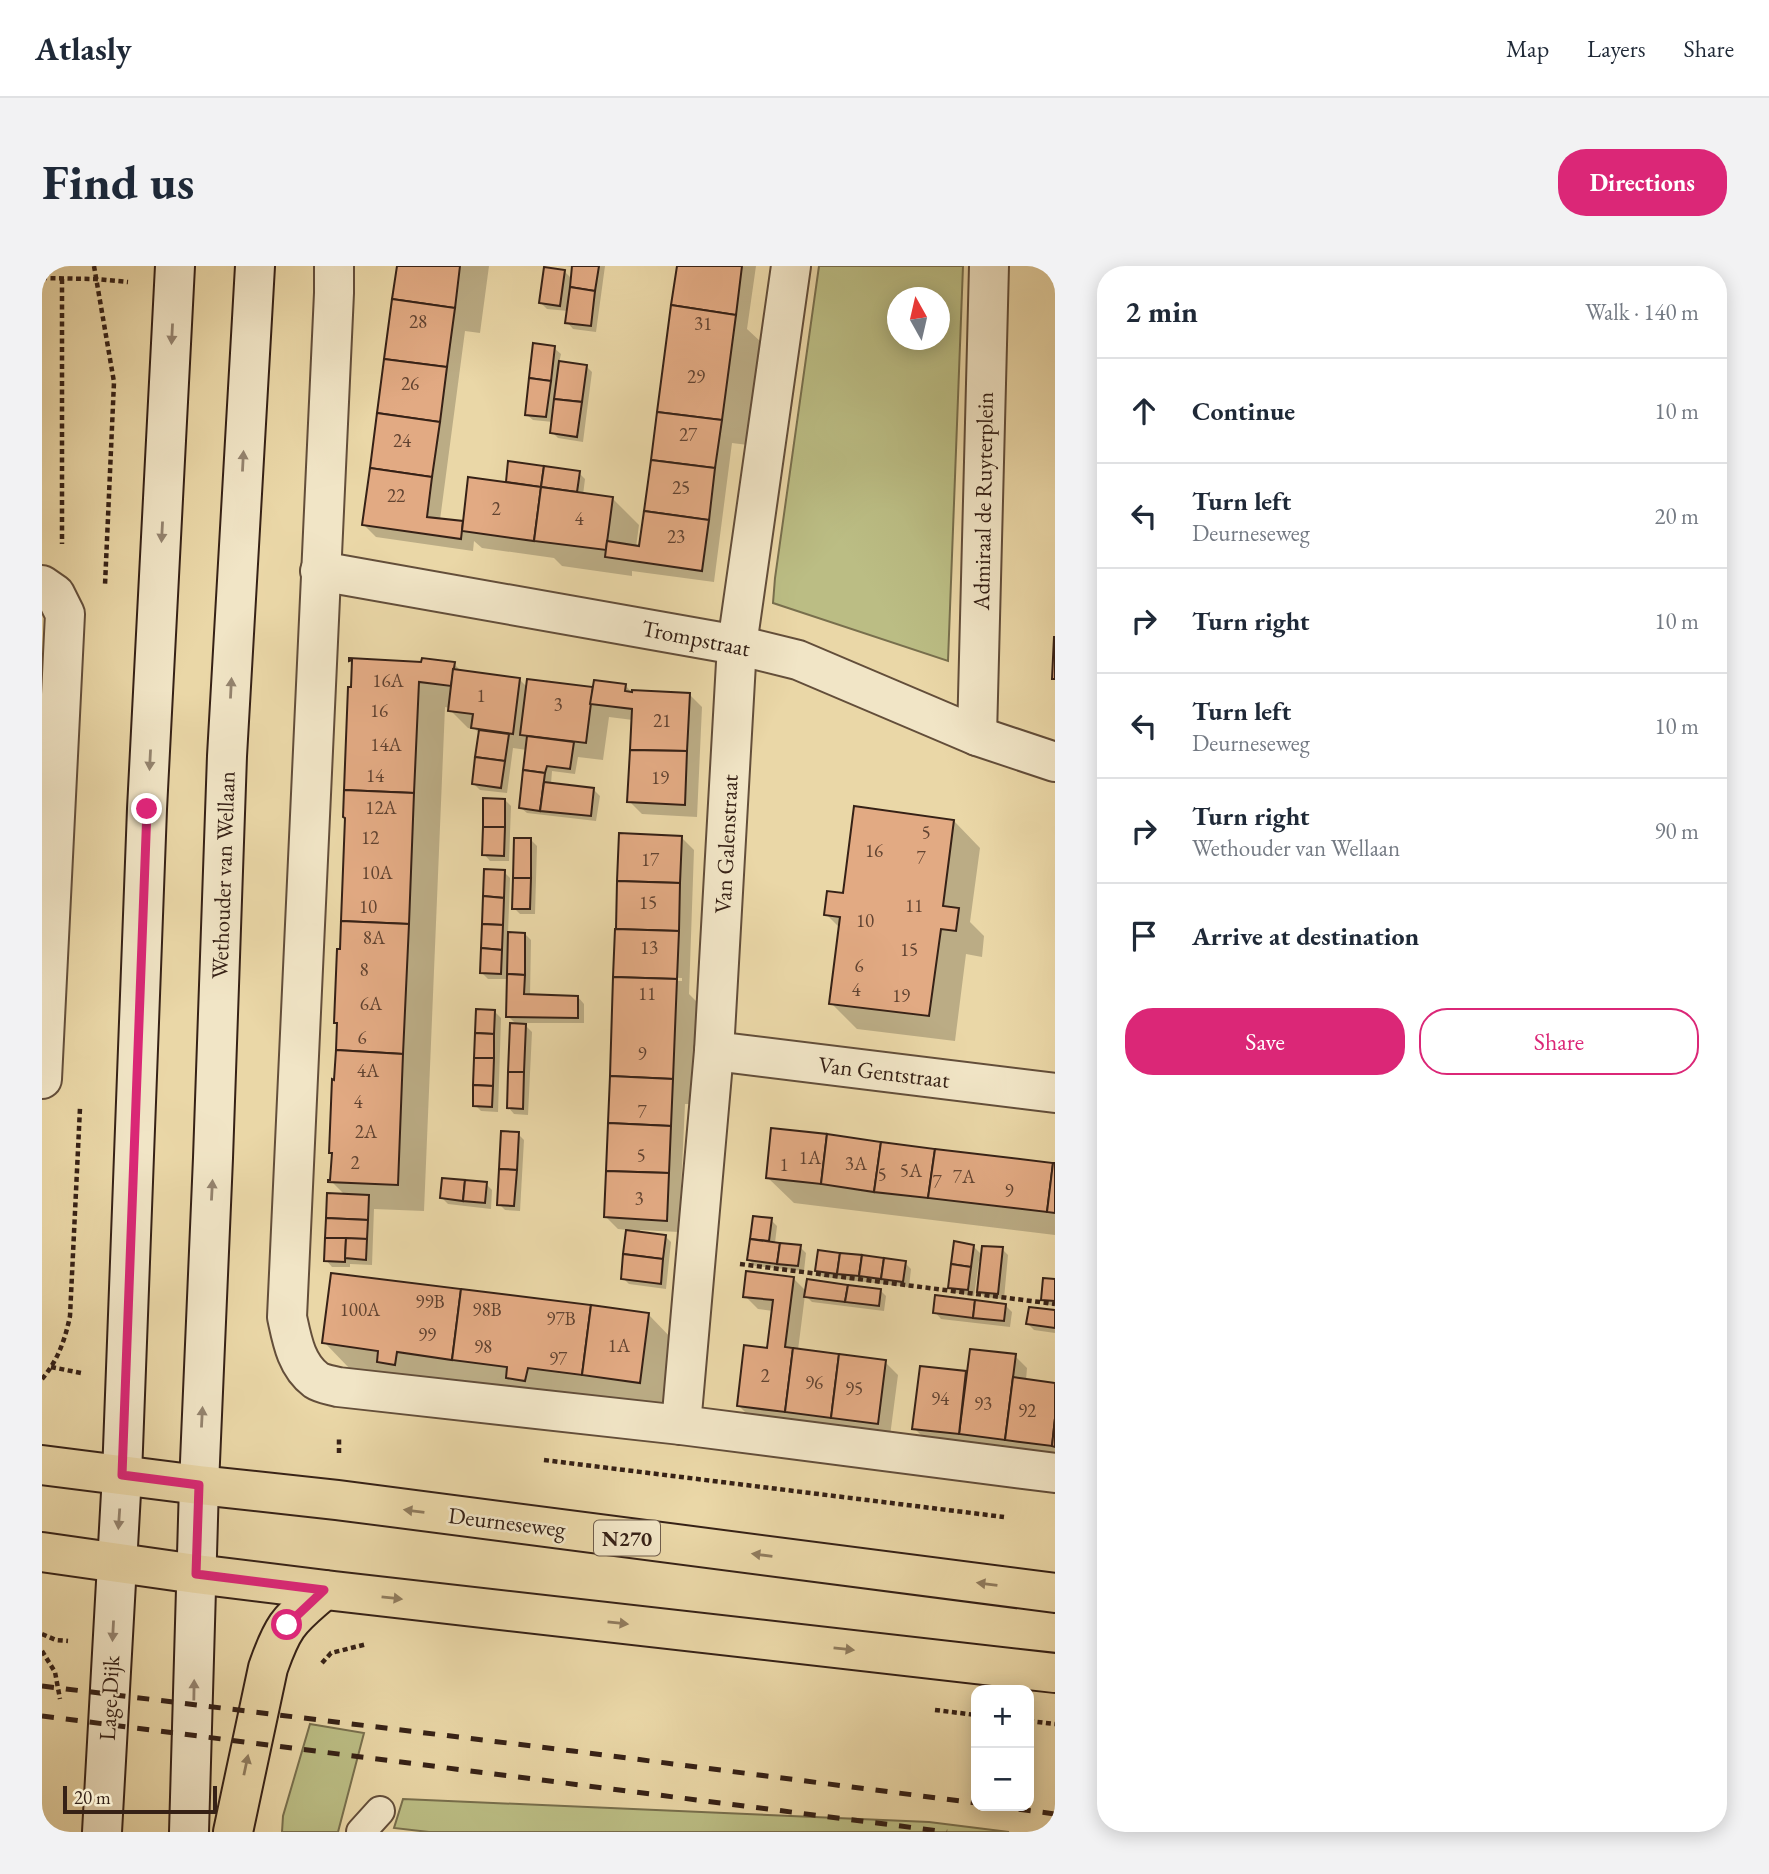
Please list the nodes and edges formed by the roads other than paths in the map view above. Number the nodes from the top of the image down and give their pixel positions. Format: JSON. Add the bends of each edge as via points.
{"nodes":[{"id":1,"x":174,"y":266,"type":"edge"},
{"id":2,"x":254,"y":266,"type":"edge"},
{"id":3,"x":334,"y":266,"type":"edge"},
{"id":4,"x":791,"y":266,"type":"edge"},
{"id":5,"x":989,"y":266,"type":"edge"},
{"id":6,"x":320,"y":571,"type":"junction"},
{"id":7,"x":49,"y":590,"type":"edge"},
{"id":8,"x":737,"y":645,"type":"junction"},
{"id":9,"x":977,"y":736,"type":"junction"},
{"id":10,"x":1055,"y":762,"type":"edge"},
{"id":11,"x":714,"y":1051,"type":"junction"},
{"id":12,"x":42,"y":1079,"type":"edge"},
{"id":13,"x":1055,"y":1093,"type":"edge"},
{"id":14,"x":681,"y":1425,"type":"junction"},
{"id":15,"x":42,"y":1465,"type":"edge"},
{"id":16,"x":1055,"y":1473,"type":"edge"},
{"id":17,"x":122,"y":1475,"type":"junction"},
{"id":18,"x":199,"y":1485,"type":"junction"},
{"id":19,"x":42,"y":1552,"type":"edge"},
{"id":20,"x":116,"y":1563,"type":"junction"},
{"id":21,"x":196,"y":1574,"type":"junction"},
{"id":22,"x":324,"y":1590,"type":"junction"},
{"id":23,"x":1055,"y":1593,"type":"edge"},
{"id":24,"x":1055,"y":1673,"type":"edge"},
{"id":25,"x":380,"y":1811,"type":"dead end"},
{"id":26,"x":102,"y":1832,"type":"edge"},
{"id":27,"x":189,"y":1832,"type":"edge"},
{"id":28,"x":233,"y":1832,"type":"edge"},
{"id":29,"x":361,"y":1832,"type":"edge"}],
"edges":[{"from":1,"to":17,"type":"street","one_way":true,"via":[[147,809]]},
{"from":18,"to":2,"type":"street","name":"Wethouder van Wellaan","one_way":true,"via":[[227,756]]},
{"from":3,"to":6,"type":"street"},
{"from":4,"to":8,"type":"street","name":"Van Galenstraat"},
{"from":5,"to":9,"type":"street","name":"Admiraal de Ruyterplein"},
{"from":6,"to":8,"type":"street","name":"Trompstraat"},
{"from":6,"to":14,"type":"street","via":[[287,1317],[292,1344],[303,1367],[318,1382],[338,1387]]},
{"from":7,"to":12,"type":"street","via":[[65,614]]},
{"from":8,"to":9,"type":"street","name":"Trompstraat","via":[[798,660]]},
{"from":8,"to":11,"type":"street","name":"Van Galenstraat"},
{"from":9,"to":10,"type":"street","name":"Trompstraat"},
{"from":11,"to":13,"type":"street","name":"Van Gentstraat"},
{"from":11,"to":14,"type":"street","name":"Van Galenstraat"},
{"from":14,"to":16,"type":"street"},
{"from":15,"to":17,"type":"main road","name":"Deurneseweg","number":"N270"},
{"from":17,"to":18,"type":"main road","name":"Deurneseweg","number":"N270"},
{"from":17,"to":20,"type":"street","name":"Lage Dijk","one_way":true},
{"from":18,"to":21,"type":"street","name":"Wethouder van Wellaan"},
{"from":23,"to":18,"type":"main road","name":"Deurneseweg","number":"N270","one_way":true},
{"from":19,"to":20,"type":"main road"},
{"from":20,"to":21,"type":"main road"},
{"from":20,"to":26,"type":"street","name":"Lage Dijk","one_way":true},
{"from":21,"to":22,"type":"main road"},
{"from":27,"to":21,"type":"street","one_way":true},
{"from":22,"to":24,"type":"main road","one_way":true},
{"from":28,"to":22,"type":"main road","one_way":true,"via":[[272,1657],[287,1625]]},
{"from":25,"to":29,"type":"lane"}]}
